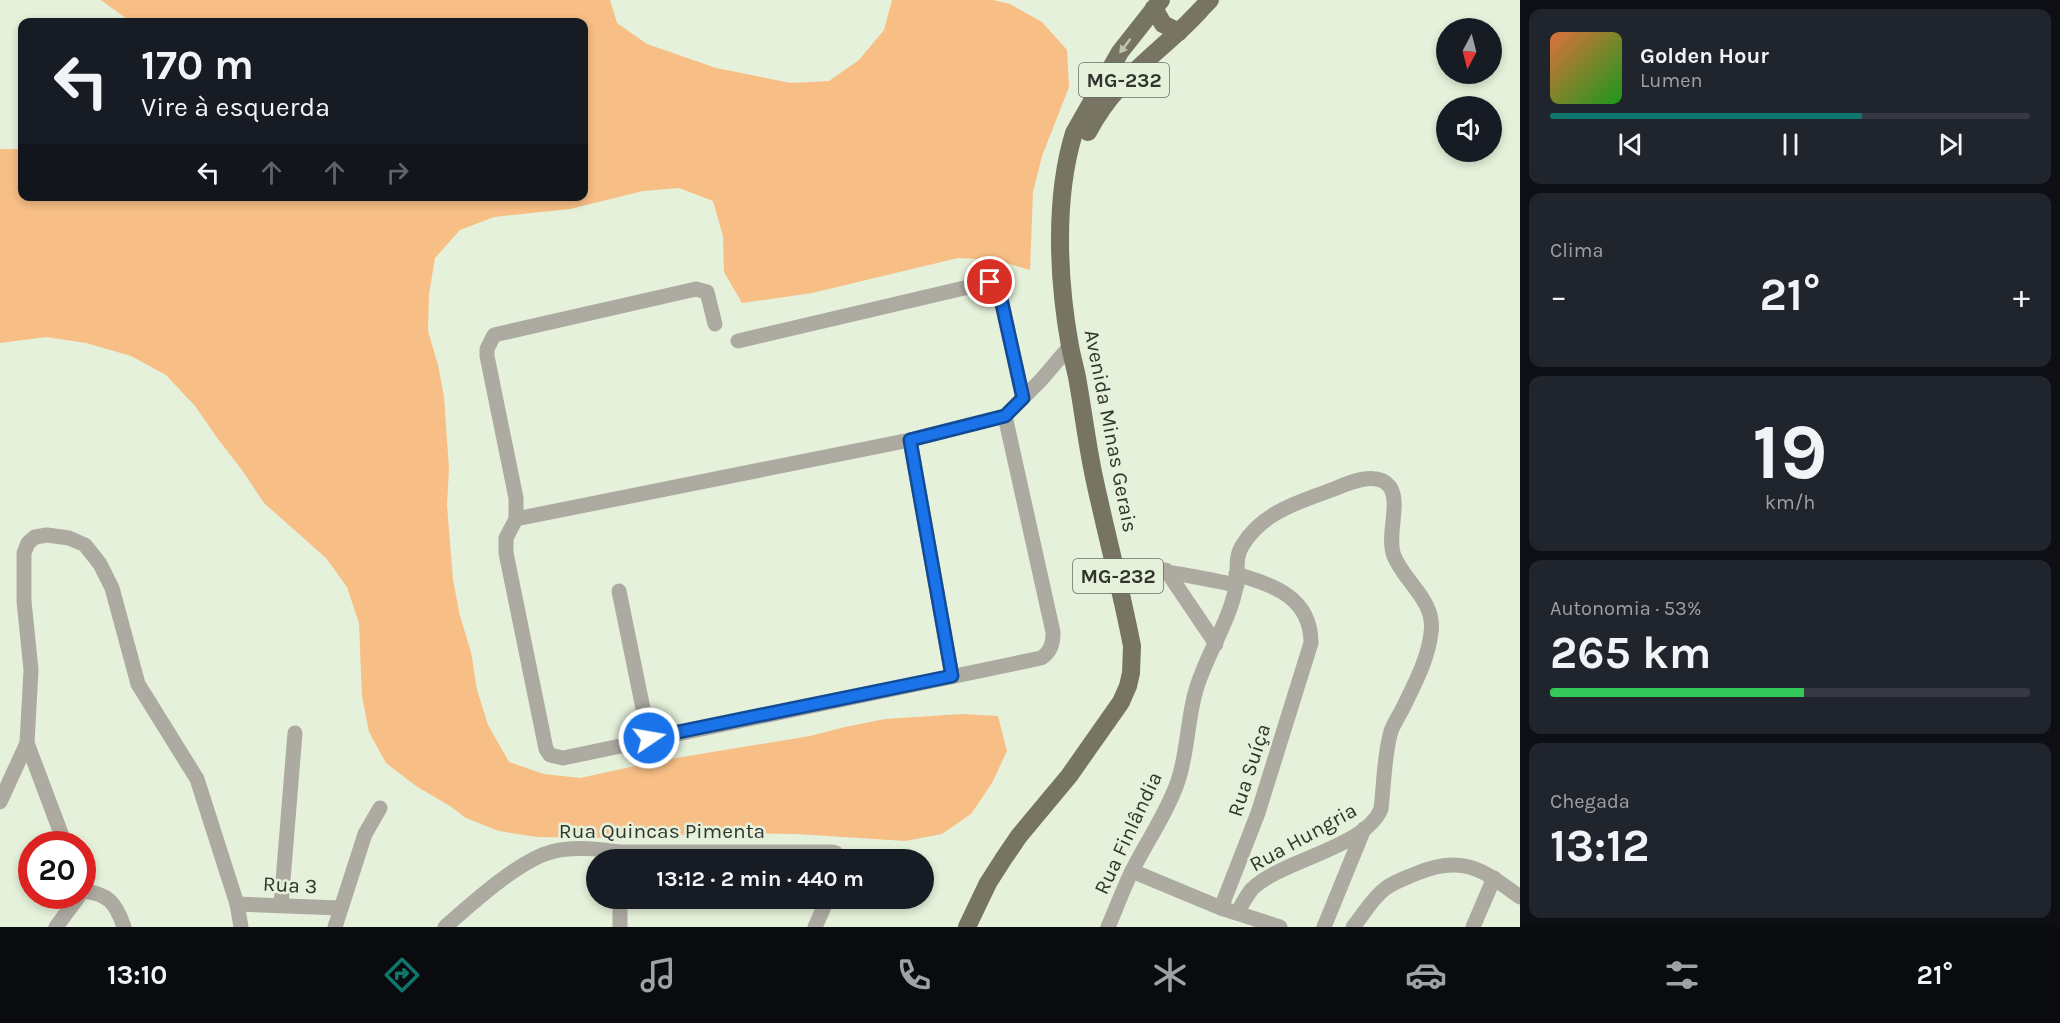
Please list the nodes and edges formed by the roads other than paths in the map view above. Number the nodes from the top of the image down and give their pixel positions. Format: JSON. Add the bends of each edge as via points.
{"nodes":[{"id":1,"x":1210,"y":0,"type":"edge"},
{"id":2,"x":1157,"y":4,"type":"edge"},
{"id":3,"x":1179,"y":32,"type":"junction"},
{"id":4,"x":1065,"y":180,"type":"junction"},
{"id":5,"x":716,"y":324,"type":"dead end"},
{"id":6,"x":738,"y":341,"type":"dead end"},
{"id":7,"x":1070,"y":346,"type":"junction"},
{"id":8,"x":1023,"y":398,"type":"junction"},
{"id":9,"x":1005,"y":416,"type":"junction"},
{"id":10,"x":910,"y":440,"type":"junction"},
{"id":11,"x":516,"y":519,"type":"junction"},
{"id":12,"x":1116,"y":569,"type":"junction"},
{"id":13,"x":1166,"y":570,"type":"junction"},
{"id":14,"x":1237,"y":580,"type":"junction"},
{"id":15,"x":619,"y":591,"type":"dead end"},
{"id":16,"x":1216,"y":644,"type":"junction"},
{"id":17,"x":952,"y":676,"type":"junction"},
{"id":18,"x":295,"y":733,"type":"dead end"},
{"id":19,"x":649,"y":738,"type":"junction"},
{"id":20,"x":27,"y":743,"type":"junction"},
{"id":21,"x":0,"y":802,"type":"edge"},
{"id":22,"x":380,"y":808,"type":"dead end"},
{"id":23,"x":1364,"y":829,"type":"junction"},
{"id":24,"x":60,"y":831,"type":"edge"},
{"id":25,"x":586,"y":851,"type":"edge"},
{"id":26,"x":1132,"y":871,"type":"junction"},
{"id":27,"x":1494,"y":878,"type":"junction"},
{"id":28,"x":96,"y":892,"type":"edge"},
{"id":29,"x":1520,"y":897,"type":"edge"},
{"id":30,"x":237,"y":904,"type":"junction"},
{"id":31,"x":281,"y":905,"type":"junction"},
{"id":32,"x":340,"y":908,"type":"junction"},
{"id":33,"x":1221,"y":908,"type":"junction"},
{"id":34,"x":69,"y":909,"type":"edge"},
{"id":35,"x":620,"y":909,"type":"edge"},
{"id":36,"x":823,"y":909,"type":"edge"},
{"id":37,"x":1238,"y":913,"type":"junction"},
{"id":38,"x":56,"y":927,"type":"edge"},
{"id":39,"x":124,"y":927,"type":"edge"},
{"id":40,"x":241,"y":927,"type":"edge"},
{"id":41,"x":335,"y":927,"type":"edge"},
{"id":42,"x":445,"y":927,"type":"edge"},
{"id":43,"x":620,"y":927,"type":"edge"},
{"id":44,"x":815,"y":927,"type":"edge"},
{"id":45,"x":967,"y":927,"type":"edge"},
{"id":46,"x":1108,"y":927,"type":"edge"},
{"id":47,"x":1280,"y":927,"type":"edge"},
{"id":48,"x":1324,"y":927,"type":"edge"},
{"id":49,"x":1353,"y":927,"type":"edge"},
{"id":50,"x":1473,"y":927,"type":"edge"}],
"edges":[{"from":1,"to":3,"type":"main road","number":"MG-232"},
{"from":2,"to":3,"type":"main road","via":[[1163,24]]},
{"from":2,"to":4,"type":"main road","number":"MG-232","one_way":true,"via":[[1120,52],[1083,114],[1070,147]]},
{"from":3,"to":4,"type":"main road","number":"MG-232","via":[[1118,86],[1097,114]]},
{"from":4,"to":7,"type":"main road","name":"Avenida Minas Gerais","number":"MG-232","via":[[1060,238]]},
{"from":5,"to":11,"type":"street","via":[[706,292],[696,289],[494,335],[487,356],[516,498]]},
{"from":6,"to":8,"type":"street","via":[[990,282],[999,290]]},
{"from":7,"to":8,"type":"street"},
{"from":7,"to":12,"type":"main road","name":"Avenida Minas Gerais","number":"MG-232"},
{"from":8,"to":9,"type":"street"},
{"from":9,"to":10,"type":"street"},
{"from":9,"to":17,"type":"street","via":[[1053,641],[1041,658]]},
{"from":10,"to":11,"type":"street"},
{"from":10,"to":17,"type":"street"},
{"from":11,"to":19,"type":"street","via":[[506,538],[506,553],[546,749],[550,755],[563,758]]},
{"from":12,"to":13,"type":"street"},
{"from":12,"to":45,"type":"main road","name":"Avenida Minas Gerais","number":"MG-232","via":[[1132,646],[1128,686],[1069,776],[1004,858]]},
{"from":13,"to":14,"type":"street"},
{"from":13,"to":16,"type":"street"},
{"from":14,"to":16,"type":"street","name":"Rua Finlândia"},
{"from":14,"to":23,"type":"street","name":"Rua Hungria","via":[[1240,550],[1249,534],[1276,511],[1354,481],[1370,478],[1389,487],[1393,498],[1394,556],[1423,597],[1431,615],[1432,633],[1419,675],[1391,730],[1381,809]]},
{"from":14,"to":33,"type":"street","name":"Rua Suíça","via":[[1267,583],[1285,593],[1306,616],[1311,643],[1258,813]]},
{"from":15,"to":19,"type":"street"},
{"from":16,"to":26,"type":"street","name":"Rua Finlândia","via":[[1196,689],[1178,781]]},
{"from":17,"to":19,"type":"street"},
{"from":18,"to":31,"type":"street"},
{"from":20,"to":21,"type":"street"},
{"from":20,"to":24,"type":"street"},
{"from":20,"to":30,"type":"street","via":[[31,670],[23,564],[28,543],[47,534],[86,545],[112,588],[138,684],[197,779]]},
{"from":22,"to":32,"type":"street","via":[[365,834]]},
{"from":23,"to":37,"type":"street","name":"Rua Hungria","via":[[1265,880],[1252,889]]},
{"from":23,"to":48,"type":"street"},
{"from":25,"to":42,"type":"street","name":"Rua Quincas Pimenta","via":[[551,852],[531,860]]},
{"from":26,"to":33,"type":"street"},
{"from":26,"to":46,"type":"street","name":"Rua Finlândia"},
{"from":27,"to":29,"type":"street"},
{"from":27,"to":49,"type":"street","via":[[1466,865],[1433,867],[1386,888]]},
{"from":27,"to":50,"type":"street"},
{"from":28,"to":39,"type":"street","via":[[115,905]]},
{"from":30,"to":31,"type":"street","name":"Rua 3"},
{"from":30,"to":40,"type":"street"},
{"from":31,"to":32,"type":"street","name":"Rua 3"},
{"from":32,"to":41,"type":"street"},
{"from":33,"to":37,"type":"street"},
{"from":34,"to":38,"type":"street"},
{"from":35,"to":43,"type":"street"},
{"from":36,"to":44,"type":"street"},
{"from":37,"to":47,"type":"street"}]}
